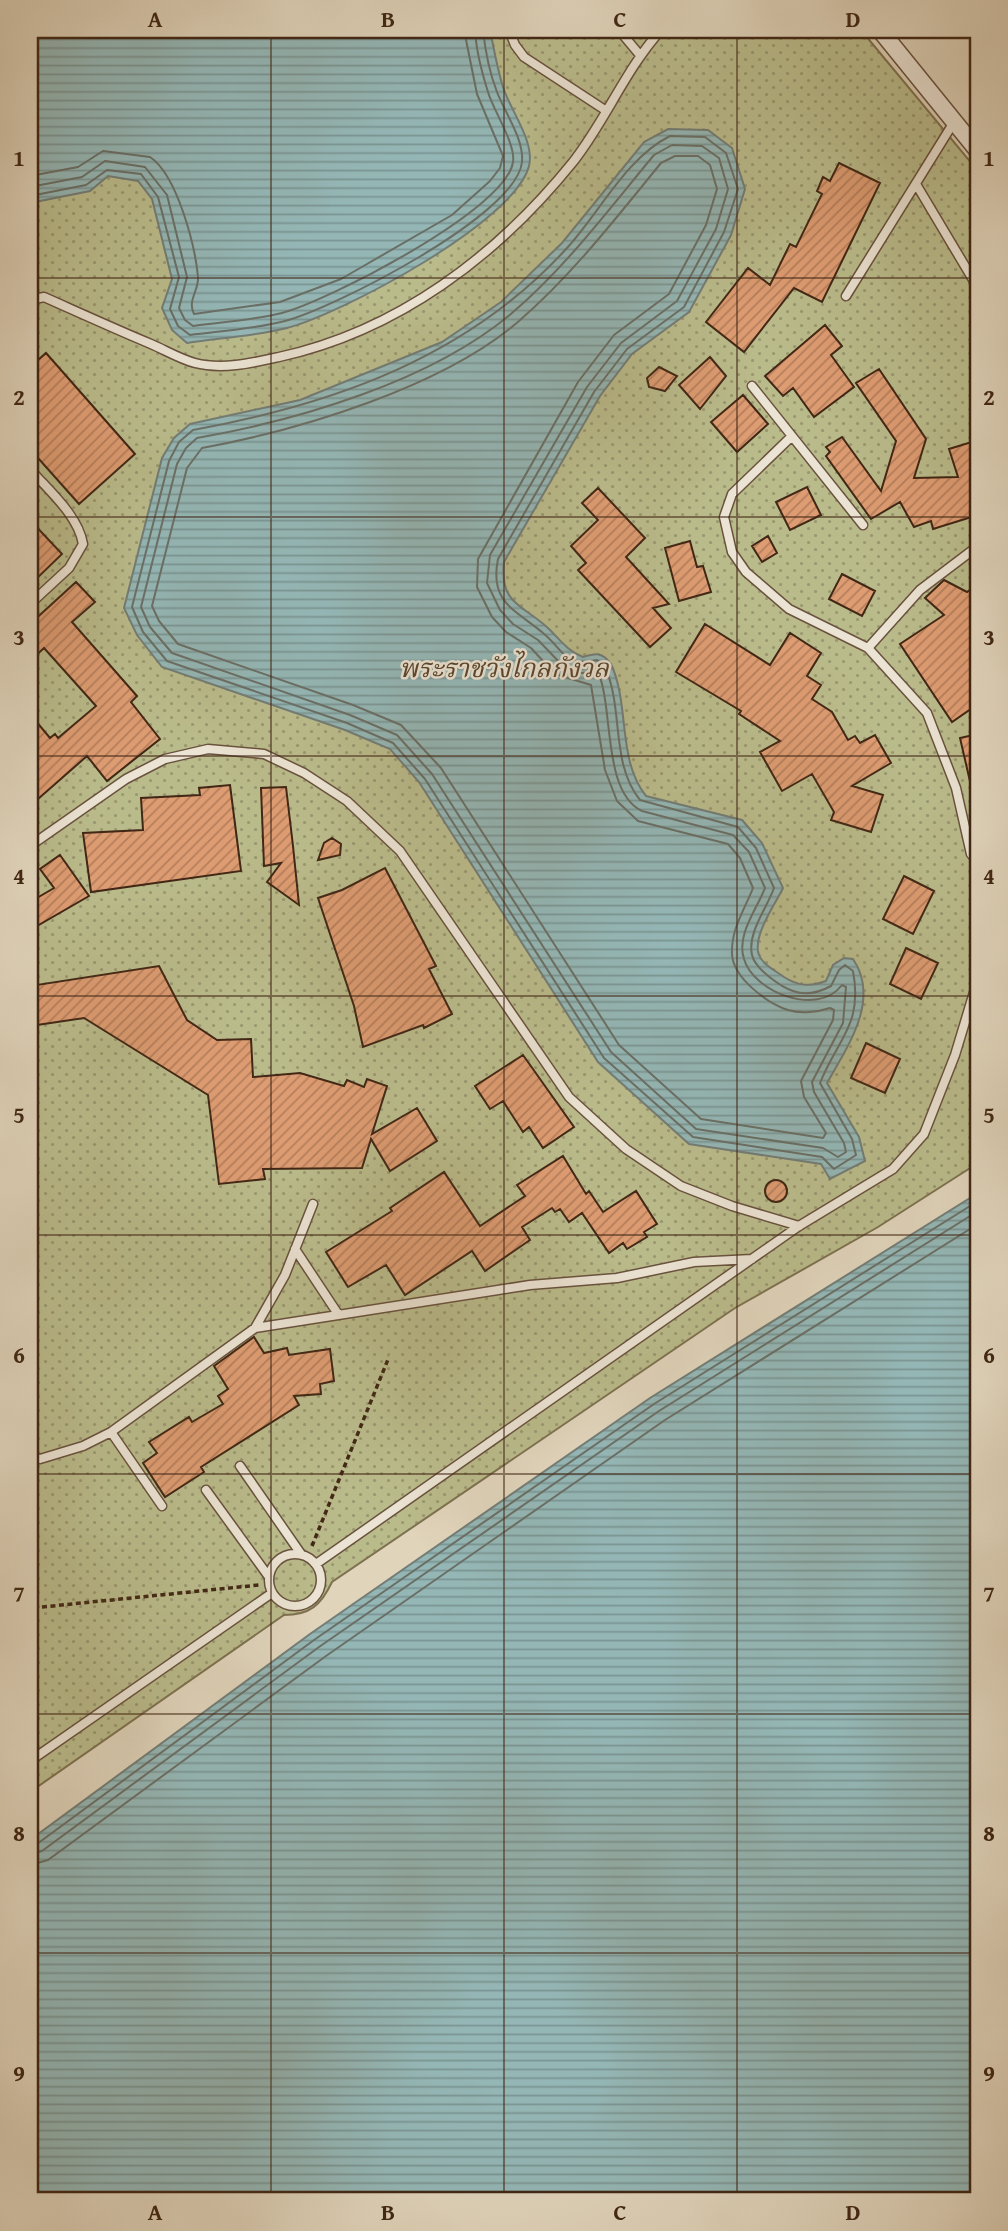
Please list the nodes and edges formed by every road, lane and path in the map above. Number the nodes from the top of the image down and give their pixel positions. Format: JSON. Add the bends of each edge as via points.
{"nodes":[{"id":1,"x":509,"y":30,"type":"edge"},
{"id":2,"x":620,"y":30,"type":"edge"},
{"id":3,"x":661,"y":30,"type":"edge"},
{"id":4,"x":889,"y":33,"type":"edge"},
{"id":5,"x":639,"y":54,"type":"junction"},
{"id":6,"x":605,"y":110,"type":"junction"},
{"id":7,"x":954,"y":122,"type":"junction"},
{"id":8,"x":978,"y":151,"type":"edge"},
{"id":9,"x":916,"y":184,"type":"junction"},
{"id":10,"x":978,"y":288,"type":"edge"},
{"id":11,"x":846,"y":296,"type":"dead end"},
{"id":12,"x":30,"y":300,"type":"edge"},
{"id":13,"x":752,"y":386,"type":"dead end"},
{"id":14,"x":792,"y":436,"type":"junction"},
{"id":15,"x":30,"y":469,"type":"edge"},
{"id":16,"x":863,"y":525,"type":"dead end"},
{"id":17,"x":978,"y":547,"type":"edge"},
{"id":18,"x":30,"y":604,"type":"edge"},
{"id":19,"x":868,"y":648,"type":"junction"},
{"id":20,"x":31,"y":845,"type":"edge"},
{"id":21,"x":978,"y":862,"type":"edge"},
{"id":22,"x":978,"y":979,"type":"edge"},
{"id":23,"x":313,"y":1204,"type":"dead end"},
{"id":24,"x":799,"y":1226,"type":"junction"},
{"id":25,"x":295,"y":1249,"type":"junction"},
{"id":26,"x":752,"y":1259,"type":"junction"},
{"id":27,"x":338,"y":1314,"type":"junction"},
{"id":28,"x":255,"y":1328,"type":"junction"},
{"id":29,"x":389,"y":1357,"type":"dead end"},
{"id":30,"x":111,"y":1432,"type":"junction"},
{"id":31,"x":30,"y":1457,"type":"edge"},
{"id":32,"x":240,"y":1466,"type":"dead end"},
{"id":33,"x":206,"y":1490,"type":"dead end"},
{"id":34,"x":162,"y":1506,"type":"dead end"},
{"id":35,"x":304,"y":1555,"type":"junction"},
{"id":36,"x":316,"y":1564,"type":"junction"},
{"id":37,"x":270,"y":1585,"type":"junction"},
{"id":38,"x":42,"y":1607,"type":"dead end"},
{"id":39,"x":30,"y":1760,"type":"edge"}],
"edges":[{"from":1,"to":6,"type":"lane","via":[[524,57]]},
{"from":2,"to":5,"type":"lane"},
{"from":3,"to":5,"type":"lane"},
{"from":4,"to":7,"type":"street"},
{"from":5,"to":6,"type":"lane"},
{"from":6,"to":12,"type":"lane","via":[[574,159],[521,221],[459,275],[419,302],[352,335],[306,351],[244,365],[195,363],[44,297]]},
{"from":7,"to":8,"type":"street"},
{"from":7,"to":9,"type":"lane"},
{"from":9,"to":10,"type":"lane"},
{"from":9,"to":11,"type":"lane"},
{"from":13,"to":14,"type":"lane"},
{"from":14,"to":16,"type":"lane"},
{"from":14,"to":19,"type":"lane","via":[[732,494],[724,517],[732,552],[746,572],[789,609]]},
{"from":15,"to":18,"type":"lane","via":[[81,530],[83,544],[69,568]]},
{"from":17,"to":19,"type":"lane","via":[[920,590]]},
{"from":19,"to":21,"type":"lane","via":[[927,713],[956,788],[971,854]]},
{"from":20,"to":24,"type":"lane","via":[[126,779],[165,759],[208,749],[264,754],[304,773],[346,801],[400,850],[569,1097],[616,1140],[681,1186]]},
{"from":22,"to":24,"type":"lane","via":[[924,1134],[893,1170]]},
{"from":23,"to":25,"type":"lane"},
{"from":24,"to":26,"type":"lane"},
{"from":25,"to":27,"type":"lane"},
{"from":25,"to":28,"type":"lane"},
{"from":26,"to":27,"type":"lane","via":[[694,1262],[617,1278],[530,1285]]},
{"from":26,"to":36,"type":"lane"},
{"from":27,"to":28,"type":"lane"},
{"from":28,"to":30,"type":"lane"},
{"from":29,"to":35,"type":"path"},
{"from":30,"to":31,"type":"lane","via":[[83,1446],[40,1459]]},
{"from":30,"to":34,"type":"lane"},
{"from":32,"to":35,"type":"lane"},
{"from":33,"to":37,"type":"lane"},
{"from":35,"to":36,"type":"lane"},
{"from":35,"to":37,"type":"lane","via":[[285,1555],[278,1560]]},
{"from":36,"to":37,"type":"lane","via":[[321,1585],[312,1601],[286,1605]]},
{"from":37,"to":38,"type":"path"},
{"from":37,"to":39,"type":"lane"}]}
